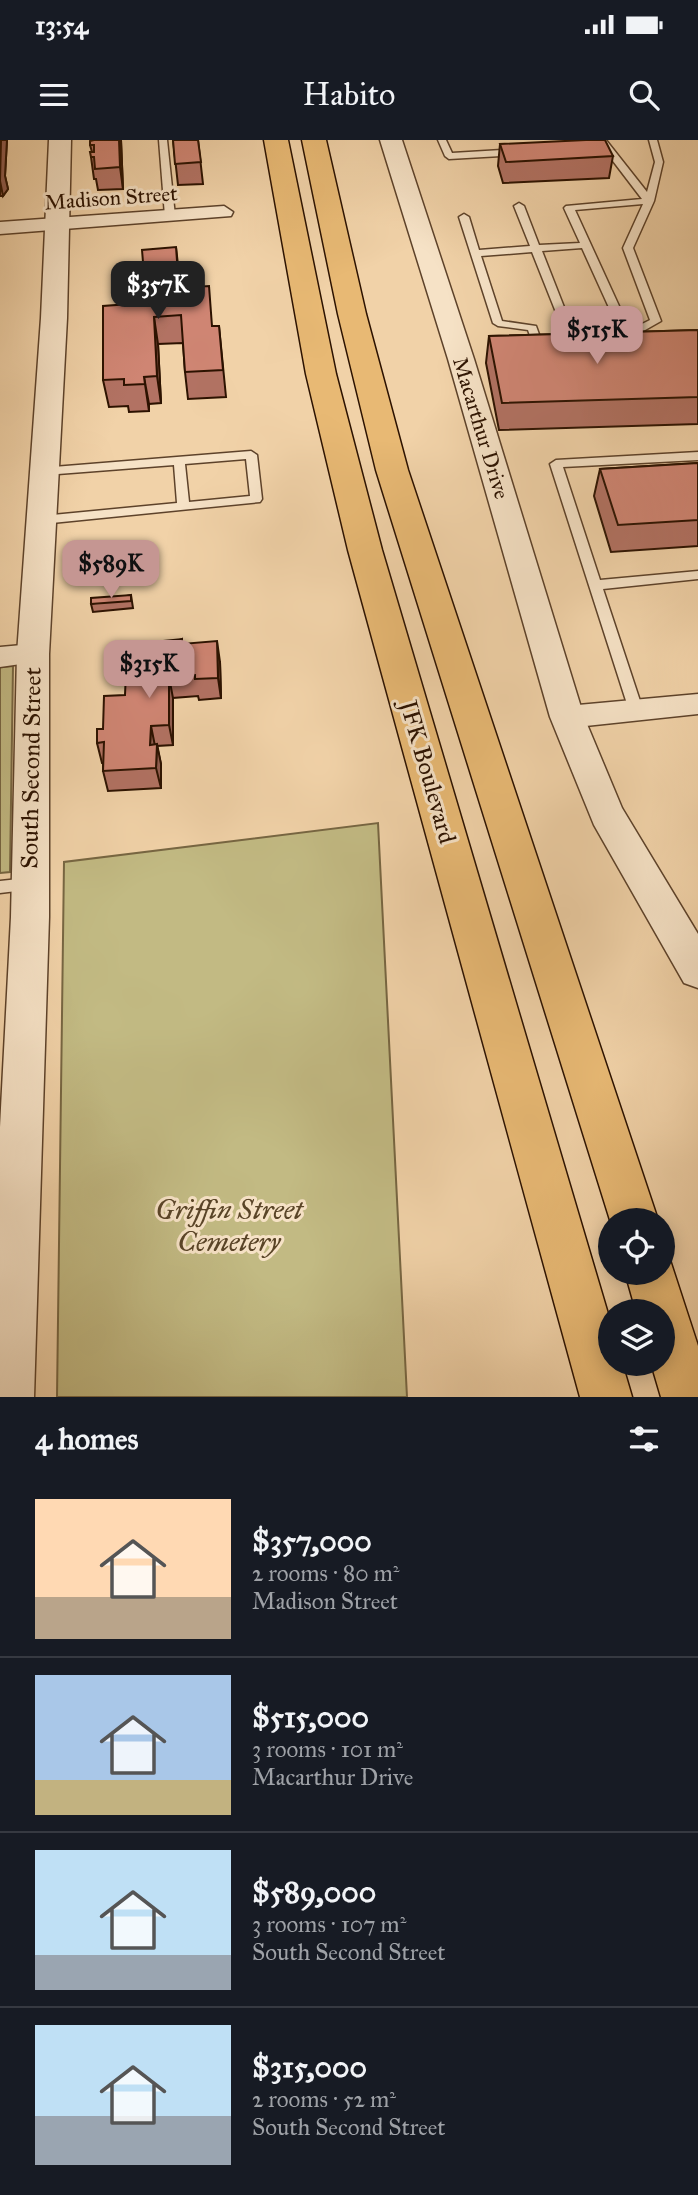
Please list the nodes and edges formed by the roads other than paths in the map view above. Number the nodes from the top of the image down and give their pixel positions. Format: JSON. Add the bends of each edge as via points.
{"nodes":[{"id":1,"x":60,"y":140,"type":"edge"},
{"id":2,"x":163,"y":140,"type":"edge"},
{"id":3,"x":276,"y":140,"type":"edge"},
{"id":4,"x":314,"y":140,"type":"edge"},
{"id":5,"x":391,"y":140,"type":"edge"},
{"id":6,"x":442,"y":140,"type":"edge"},
{"id":7,"x":653,"y":140,"type":"edge"},
{"id":8,"x":603,"y":143,"type":"edge"},
{"id":9,"x":591,"y":147,"type":"edge"},
{"id":10,"x":526,"y":151,"type":"edge"},
{"id":11,"x":649,"y":201,"type":"junction"},
{"id":12,"x":519,"y":206,"type":"dead end"},
{"id":13,"x":225,"y":212,"type":"dead end"},
{"id":14,"x":170,"y":216,"type":"junction"},
{"id":15,"x":464,"y":217,"type":"dead end"},
{"id":16,"x":57,"y":224,"type":"junction"},
{"id":17,"x":0,"y":228,"type":"edge"},
{"id":18,"x":586,"y":245,"type":"junction"},
{"id":19,"x":534,"y":248,"type":"junction"},
{"id":20,"x":475,"y":253,"type":"junction"},
{"id":21,"x":627,"y":336,"type":"junction"},
{"id":22,"x":612,"y":344,"type":"edge"},
{"id":23,"x":587,"y":346,"type":"edge"},
{"id":24,"x":575,"y":348,"type":"junction"},
{"id":25,"x":563,"y":349,"type":"edge"},
{"id":26,"x":552,"y":350,"type":"edge"},
{"id":27,"x":540,"y":351,"type":"junction"},
{"id":28,"x":528,"y":352,"type":"edge"},
{"id":29,"x":698,"y":456,"type":"edge"},
{"id":30,"x":178,"y":460,"type":"junction"},
{"id":31,"x":45,"y":471,"type":"junction"},
{"id":32,"x":183,"y":506,"type":"junction"},
{"id":33,"x":42,"y":520,"type":"junction"},
{"id":34,"x":698,"y":575,"type":"edge"},
{"id":35,"x":595,"y":585,"type":"junction"},
{"id":36,"x":17,"y":655,"type":"edge"},
{"id":37,"x":698,"y":704,"type":"edge"},
{"id":38,"x":636,"y":710,"type":"junction"},
{"id":39,"x":567,"y":717,"type":"junction"},
{"id":40,"x":15,"y":886,"type":"edge"},
{"id":41,"x":698,"y":970,"type":"edge"},
{"id":42,"x":630,"y":1208,"type":"edge"},
{"id":43,"x":675,"y":1355,"type":"edge"},
{"id":44,"x":10,"y":1397,"type":"edge"},
{"id":45,"x":606,"y":1397,"type":"edge"},
{"id":46,"x":687,"y":1397,"type":"edge"}],
"edges":[{"from":1,"to":16,"type":"street","name":"South Second Street"},
{"from":2,"to":14,"type":"lane"},
{"from":3,"to":45,"type":"main road","name":"JFK Boulevard","via":[[321,374],[361,537]]},
{"from":4,"to":42,"type":"main road","via":[[392,470]]},
{"from":5,"to":39,"type":"street","name":"Macarthur Drive"},
{"from":6,"to":10,"type":"lane","via":[[449,156]]},
{"from":7,"to":11,"type":"lane","via":[[659,162]]},
{"from":8,"to":9,"type":"lane"},
{"from":8,"to":11,"type":"lane"},
{"from":11,"to":18,"type":"lane","via":[[569,208]]},
{"from":11,"to":21,"type":"lane","via":[[628,248],[656,321]]},
{"from":12,"to":19,"type":"lane"},
{"from":13,"to":14,"type":"street","name":"Madison Street"},
{"from":14,"to":16,"type":"street","name":"Madison Street"},
{"from":15,"to":20,"type":"lane"},
{"from":16,"to":17,"type":"street","name":"Madison Street"},
{"from":16,"to":31,"type":"street","name":"South Second Street"},
{"from":18,"to":19,"type":"lane"},
{"from":18,"to":21,"type":"lane"},
{"from":19,"to":20,"type":"lane"},
{"from":19,"to":24,"type":"lane"},
{"from":20,"to":27,"type":"lane","via":[[498,323],[532,328]]},
{"from":21,"to":22,"type":"lane"},
{"from":23,"to":24,"type":"lane"},
{"from":24,"to":25,"type":"lane"},
{"from":26,"to":27,"type":"lane"},
{"from":27,"to":28,"type":"lane"},
{"from":29,"to":35,"type":"lane","via":[[556,464]]},
{"from":30,"to":31,"type":"lane"},
{"from":30,"to":32,"type":"lane"},
{"from":30,"to":32,"type":"lane","via":[[251,455],[254,477],[256,499]]},
{"from":31,"to":33,"type":"street","name":"South Second Street"},
{"from":32,"to":33,"type":"lane"},
{"from":33,"to":36,"type":"street","name":"South Second Street"},
{"from":34,"to":35,"type":"lane"},
{"from":35,"to":38,"type":"lane"},
{"from":36,"to":40,"type":"street","name":"South Second Street"},
{"from":37,"to":38,"type":"street"},
{"from":38,"to":39,"type":"street"},
{"from":39,"to":41,"type":"street","via":[[607,814]]},
{"from":40,"to":44,"type":"street","name":"South Second Street"},
{"from":43,"to":46,"type":"main road"}]}
